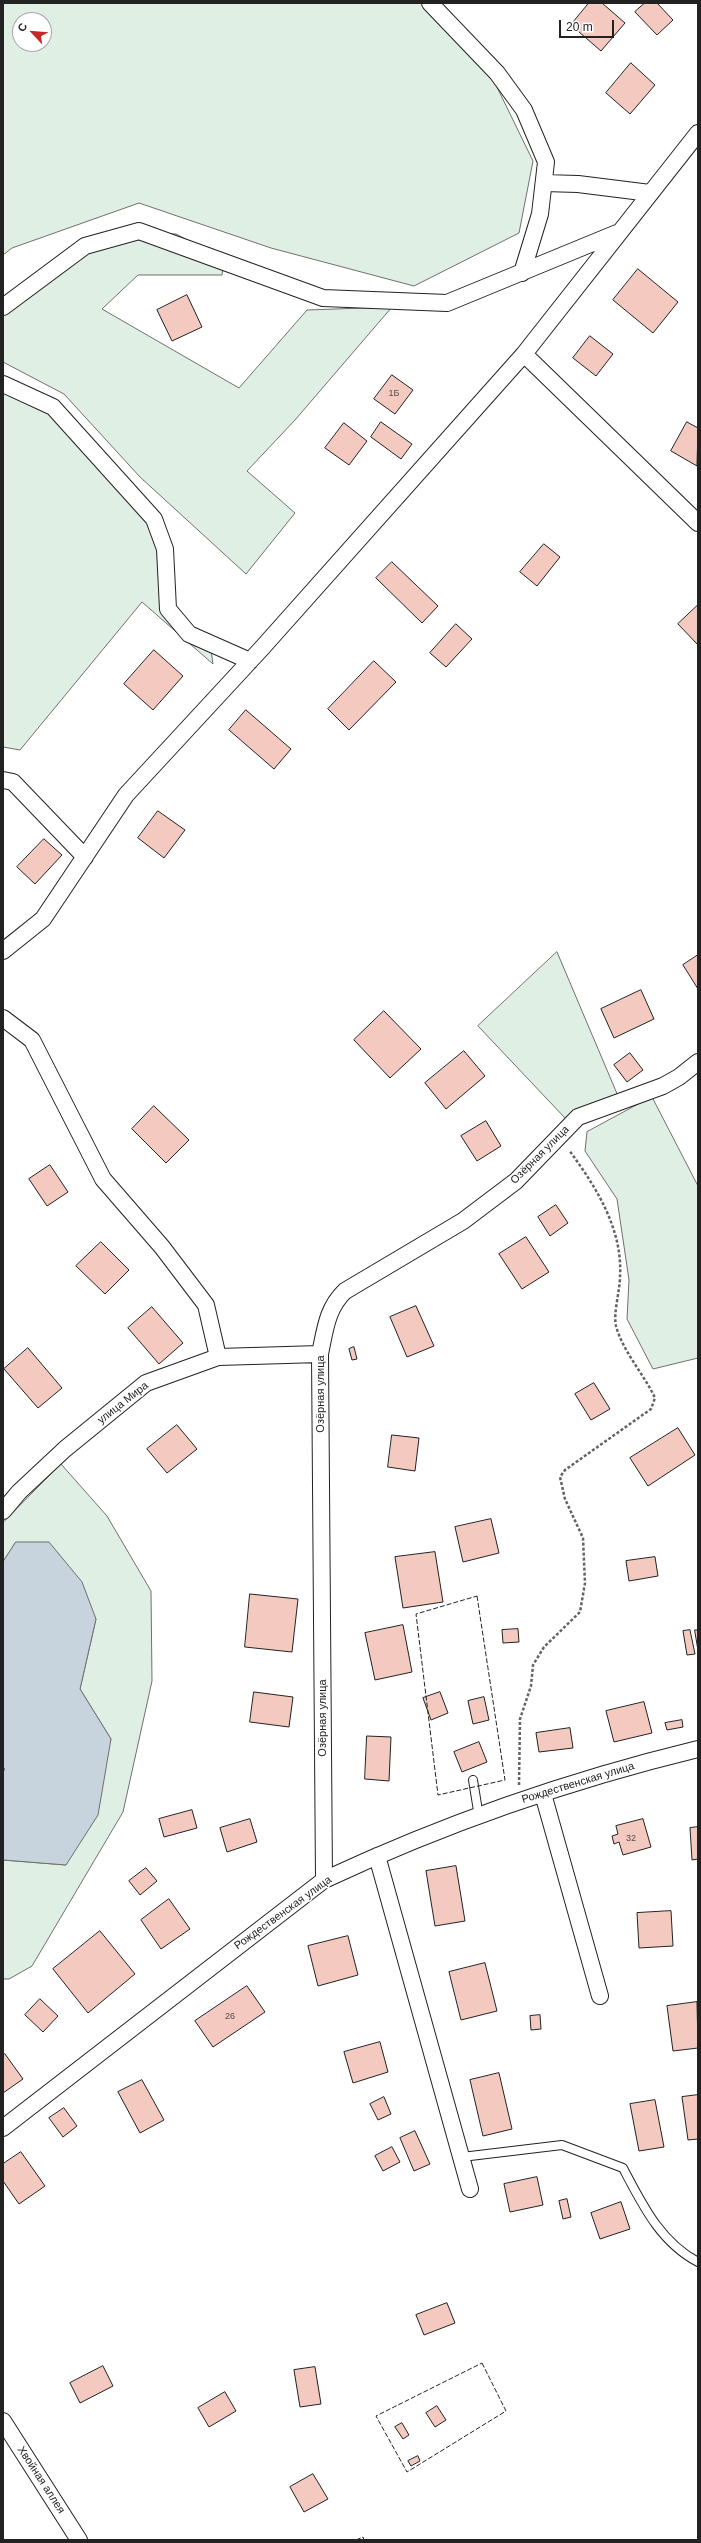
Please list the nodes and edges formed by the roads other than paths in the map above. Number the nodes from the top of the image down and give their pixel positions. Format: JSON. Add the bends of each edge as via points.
{"nodes":[{"id":1,"x":430,"y":3,"type":"edge"},
{"id":2,"x":698,"y":133,"type":"edge"},
{"id":3,"x":544,"y":183,"type":"junction"},
{"id":4,"x":650,"y":193,"type":"junction"},
{"id":5,"x":620,"y":232,"type":"junction"},
{"id":6,"x":522,"y":273,"type":"junction"},
{"id":7,"x":3,"y":306,"type":"edge"},
{"id":8,"x":524,"y":354,"type":"junction"},
{"id":9,"x":3,"y":384,"type":"edge"},
{"id":10,"x":698,"y":523,"type":"edge"},
{"id":11,"x":250,"y":661,"type":"junction"},
{"id":12,"x":3,"y":780,"type":"edge"},
{"id":13,"x":84,"y":857,"type":"junction"},
{"id":14,"x":3,"y":951,"type":"edge"},
{"id":15,"x":3,"y":1018,"type":"edge"},
{"id":16,"x":698,"y":1062,"type":"edge"},
{"id":17,"x":320,"y":1354,"type":"junction"},
{"id":18,"x":218,"y":1356,"type":"junction"},
{"id":19,"x":3,"y":1511,"type":"edge"},
{"id":20,"x":698,"y":1749,"type":"edge"},
{"id":21,"x":473,"y":1780,"type":"dead end"},
{"id":22,"x":544,"y":1794,"type":"junction"},
{"id":23,"x":479,"y":1817,"type":"junction"},
{"id":24,"x":378,"y":1856,"type":"junction"},
{"id":25,"x":324,"y":1880,"type":"junction"},
{"id":26,"x":600,"y":1996,"type":"dead end"},
{"id":27,"x":3,"y":2128,"type":"edge"},
{"id":28,"x":462,"y":2157,"type":"junction"},
{"id":29,"x":470,"y":2189,"type":"dead end"},
{"id":30,"x":698,"y":2262,"type":"edge"},
{"id":31,"x":3,"y":2421,"type":"edge"},
{"id":32,"x":79,"y":2540,"type":"edge"}],
"edges":[{"from":1,"to":3,"type":"street","via":[[497,73],[524,110],[546,162]]},
{"from":2,"to":4,"type":"street"},
{"from":3,"to":4,"type":"street","via":[[578,184]]},
{"from":3,"to":6,"type":"street","via":[[540,214]]},
{"from":4,"to":5,"type":"street"},
{"from":5,"to":6,"type":"street"},
{"from":5,"to":8,"type":"street"},
{"from":6,"to":7,"type":"street","via":[[447,303],[323,298],[139,231],[85,246]]},
{"from":8,"to":10,"type":"street"},
{"from":8,"to":11,"type":"street"},
{"from":9,"to":11,"type":"street","via":[[53,407],[154,519],[165,549],[168,609],[189,634]]},
{"from":11,"to":13,"type":"street","via":[[126,795]]},
{"from":12,"to":13,"type":"street","via":[[13,782]]},
{"from":13,"to":14,"type":"street","via":[[43,919]]},
{"from":15,"to":18,"type":"street","via":[[32,1040],[103,1179],[162,1247],[206,1306]]},
{"from":16,"to":17,"type":"street","name":"Озёрная улица","via":[[663,1086],[578,1117],[516,1181],[463,1221],[345,1291],[334,1302],[329,1313]]},
{"from":17,"to":18,"type":"street","name":"улица Мира"},
{"from":17,"to":25,"type":"street","name":"Озёрная улица"},
{"from":18,"to":19,"type":"street","name":"улица Мира","via":[[146,1383],[65,1449],[19,1492]]},
{"from":20,"to":22,"type":"street","name":"Рождественская улица","via":[[646,1762]]},
{"from":21,"to":23,"type":"lane"},
{"from":22,"to":23,"type":"street","name":"Рождественская улица"},
{"from":22,"to":26,"type":"street"},
{"from":23,"to":24,"type":"street","name":"Рождественская улица"},
{"from":24,"to":25,"type":"street","name":"Рождественская улица"},
{"from":24,"to":28,"type":"street"},
{"from":25,"to":27,"type":"street","name":"Рождественская улица"},
{"from":28,"to":29,"type":"street"},
{"from":28,"to":30,"type":"lane","via":[[562,2144],[622,2168],[649,2219],[683,2254]]},
{"from":31,"to":32,"type":"street","name":"Хвойная аллея"}]}
